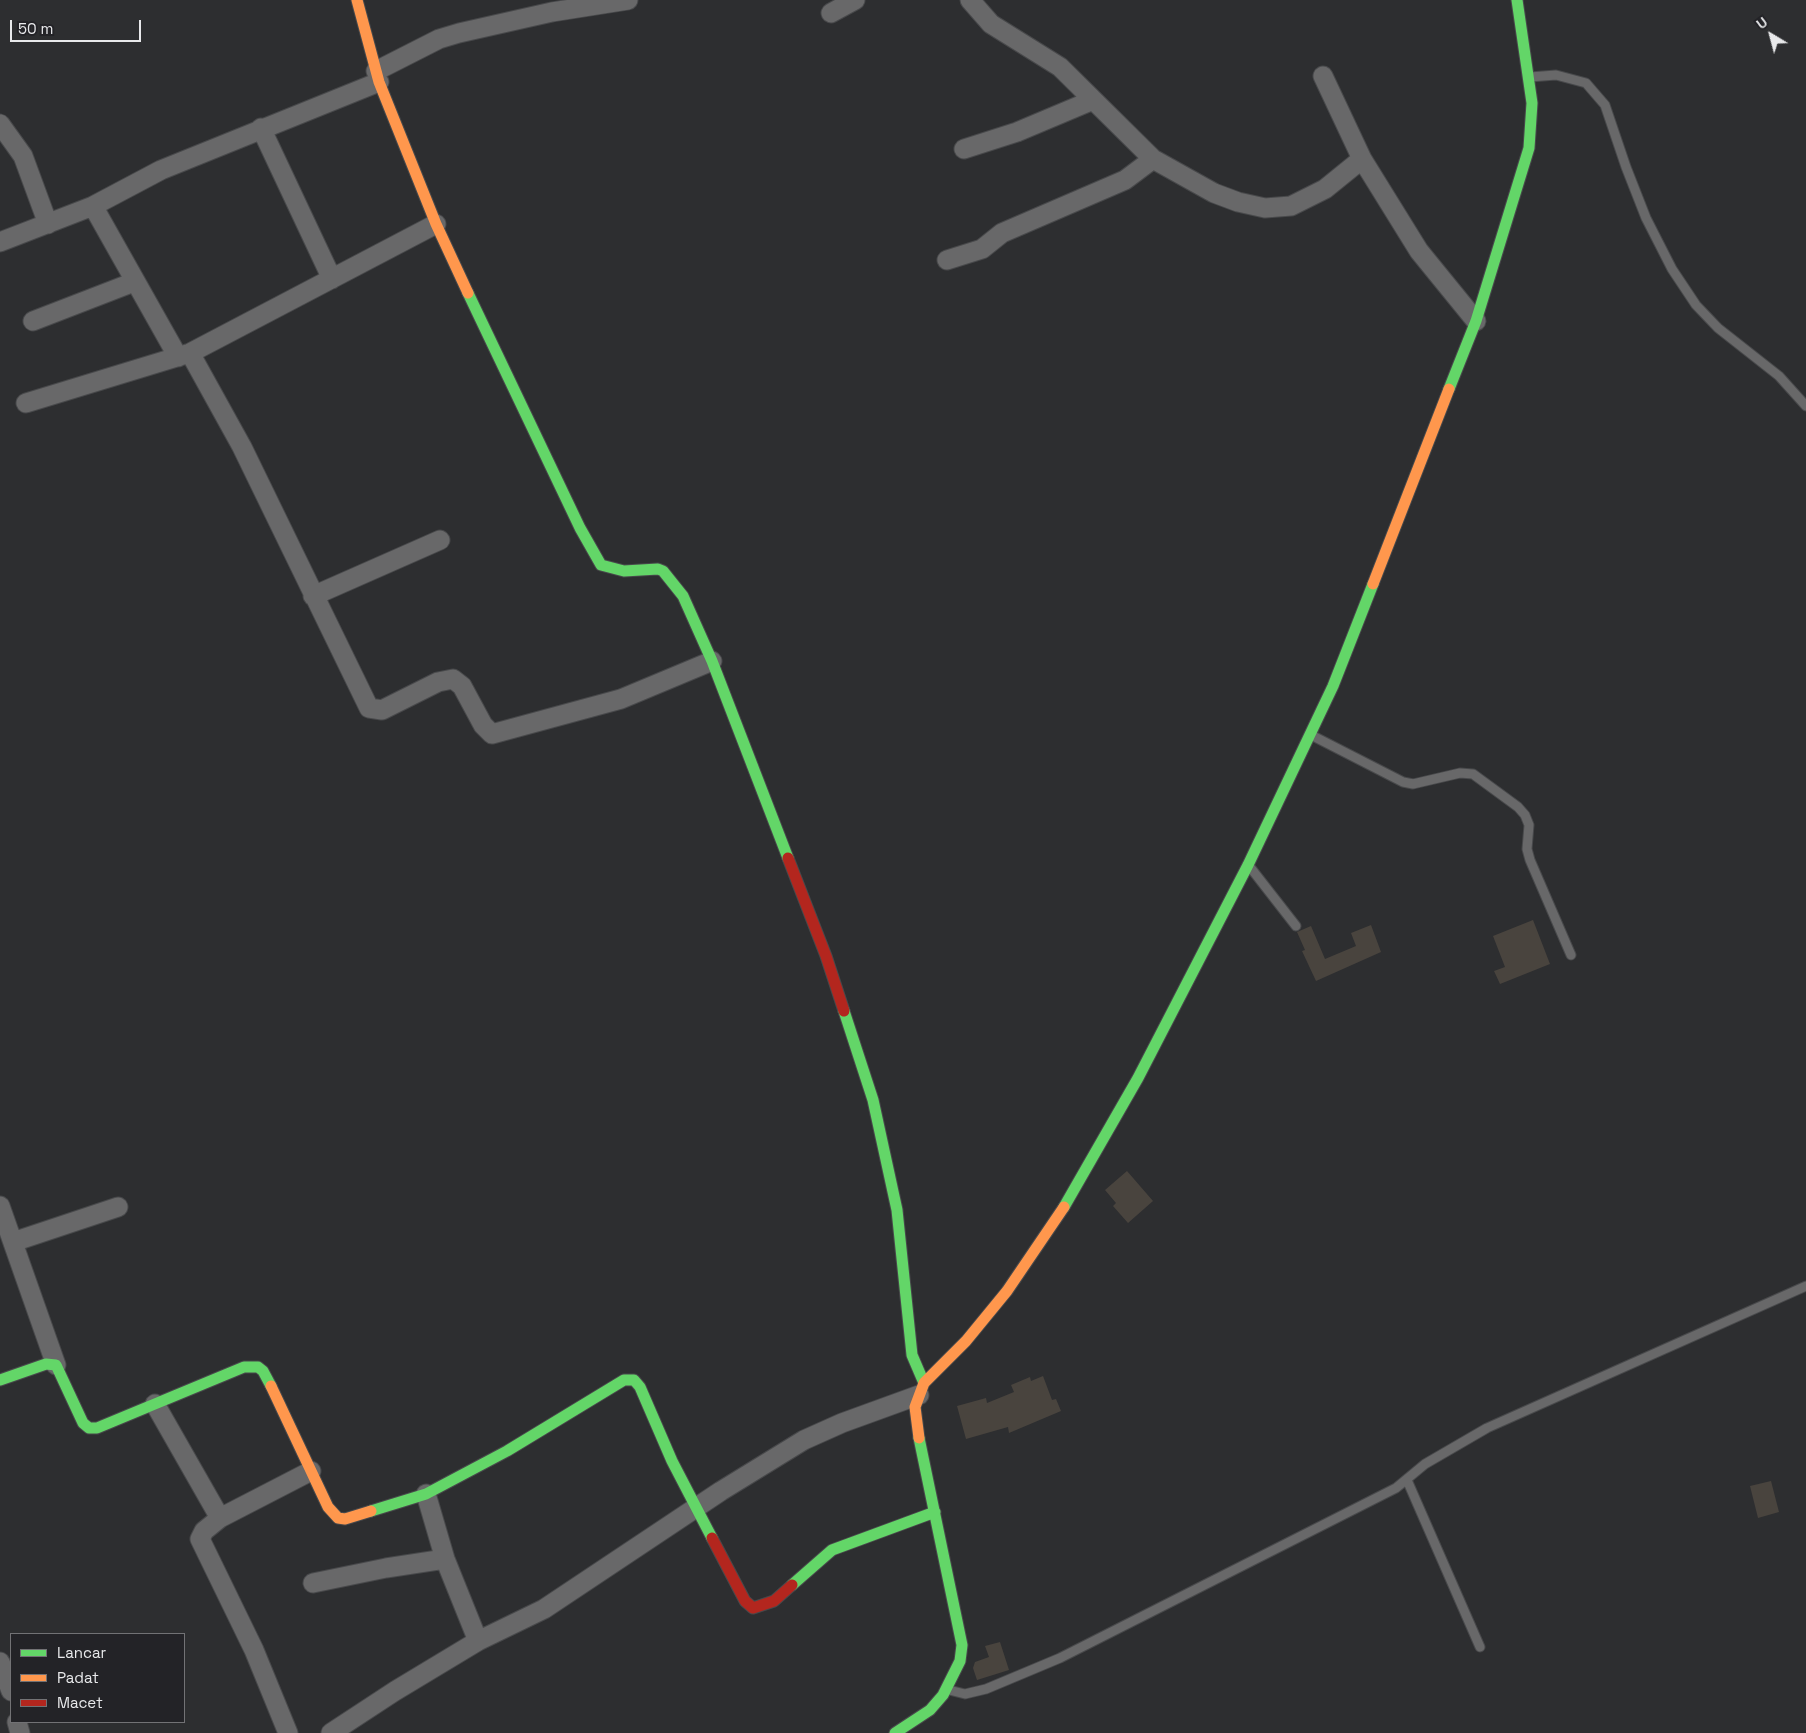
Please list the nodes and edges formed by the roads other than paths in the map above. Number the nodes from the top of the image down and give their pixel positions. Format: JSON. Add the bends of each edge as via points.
{"nodes":[{"id":1,"x":357,"y":0,"type":"edge"},
{"id":2,"x":628,"y":0,"type":"edge"},
{"id":3,"x":855,"y":0,"type":"edge"},
{"id":4,"x":970,"y":0,"type":"edge"},
{"id":5,"x":1517,"y":0,"type":"edge"},
{"id":6,"x":831,"y":13,"type":"dead end"},
{"id":7,"x":378,"y":76,"type":"junction"},
{"id":8,"x":1323,"y":76,"type":"dead end"},
{"id":9,"x":1530,"y":77,"type":"junction"},
{"id":10,"x":1093,"y":100,"type":"junction"},
{"id":11,"x":0,"y":124,"type":"edge"},
{"id":12,"x":261,"y":128,"type":"junction"},
{"id":13,"x":964,"y":149,"type":"dead end"},
{"id":14,"x":1362,"y":159,"type":"junction"},
{"id":15,"x":1153,"y":160,"type":"junction"},
{"id":16,"x":93,"y":206,"type":"junction"},
{"id":17,"x":48,"y":224,"type":"junction"},
{"id":18,"x":436,"y":224,"type":"junction"},
{"id":19,"x":0,"y":242,"type":"edge"},
{"id":20,"x":947,"y":260,"type":"dead end"},
{"id":21,"x":332,"y":279,"type":"junction"},
{"id":22,"x":134,"y":282,"type":"junction"},
{"id":23,"x":33,"y":320,"type":"dead end"},
{"id":24,"x":1476,"y":322,"type":"junction"},
{"id":25,"x":184,"y":355,"type":"junction"},
{"id":26,"x":26,"y":403,"type":"dead end"},
{"id":27,"x":1806,"y":406,"type":"edge"},
{"id":28,"x":440,"y":540,"type":"dead end"},
{"id":29,"x":313,"y":596,"type":"junction"},
{"id":30,"x":712,"y":661,"type":"junction"},
{"id":31,"x":1311,"y":734,"type":"junction"},
{"id":32,"x":1248,"y":866,"type":"junction"},
{"id":33,"x":1296,"y":926,"type":"dead end"},
{"id":34,"x":1571,"y":955,"type":"dead end"},
{"id":35,"x":0,"y":1206,"type":"edge"},
{"id":36,"x":118,"y":1207,"type":"dead end"},
{"id":37,"x":13,"y":1242,"type":"junction"},
{"id":38,"x":1806,"y":1286,"type":"edge"},
{"id":39,"x":56,"y":1365,"type":"junction"},
{"id":40,"x":0,"y":1380,"type":"edge"},
{"id":41,"x":922,"y":1389,"type":"junction"},
{"id":42,"x":155,"y":1404,"type":"junction"},
{"id":43,"x":310,"y":1471,"type":"junction"},
{"id":44,"x":1407,"y":1480,"type":"junction"},
{"id":45,"x":426,"y":1494,"type":"junction"},
{"id":46,"x":698,"y":1508,"type":"junction"},
{"id":47,"x":935,"y":1512,"type":"junction"},
{"id":48,"x":220,"y":1518,"type":"junction"},
{"id":49,"x":445,"y":1559,"type":"junction"},
{"id":50,"x":313,"y":1583,"type":"dead end"},
{"id":51,"x":478,"y":1641,"type":"junction"},
{"id":52,"x":1480,"y":1647,"type":"dead end"},
{"id":53,"x":0,"y":1662,"type":"edge"},
{"id":54,"x":10,"y":1688,"type":"edge"},
{"id":55,"x":947,"y":1689,"type":"junction"},
{"id":56,"x":900,"y":1732,"type":"edge"},
{"id":57,"x":288,"y":1733,"type":"edge"},
{"id":58,"x":331,"y":1733,"type":"edge"}],
"edges":[{"from":1,"to":7,"type":"street"},
{"from":2,"to":7,"type":"street","via":[[552,12],[459,33],[428,44]]},
{"from":3,"to":6,"type":"street"},
{"from":4,"to":10,"type":"street","via":[[991,24],[1060,68]]},
{"from":5,"to":9,"type":"street"},
{"from":7,"to":12,"type":"street"},
{"from":7,"to":18,"type":"street"},
{"from":8,"to":14,"type":"street"},
{"from":9,"to":24,"type":"street","via":[[1529,148]]},
{"from":9,"to":27,"type":"lane","via":[[1556,75],[1586,83],[1604,106],[1646,218],[1672,269],[1696,305],[1718,328],[1779,376]]},
{"from":10,"to":13,"type":"street","via":[[1017,132]]},
{"from":10,"to":15,"type":"street"},
{"from":11,"to":17,"type":"street","via":[[23,156]]},
{"from":12,"to":16,"type":"street","via":[[155,173]]},
{"from":12,"to":21,"type":"street"},
{"from":14,"to":15,"type":"street","via":[[1325,189],[1300,204],[1265,208],[1214,193]]},
{"from":14,"to":24,"type":"street","via":[[1418,252]]},
{"from":15,"to":20,"type":"street","via":[[1125,180],[1002,232],[982,249]]},
{"from":16,"to":17,"type":"street"},
{"from":16,"to":22,"type":"street"},
{"from":17,"to":19,"type":"street"},
{"from":18,"to":21,"type":"street"},
{"from":18,"to":30,"type":"street","via":[[505,374],[580,528],[601,564],[624,571],[658,569],[663,572],[683,596]]},
{"from":21,"to":25,"type":"street"},
{"from":22,"to":23,"type":"street"},
{"from":22,"to":25,"type":"street"},
{"from":24,"to":31,"type":"street","via":[[1344,659]]},
{"from":25,"to":26,"type":"street"},
{"from":25,"to":29,"type":"street","via":[[242,447]]},
{"from":28,"to":29,"type":"street"},
{"from":29,"to":30,"type":"street","via":[[368,708],[382,710],[438,682],[452,679],[462,686],[482,725],[492,734],[621,699]]},
{"from":30,"to":41,"type":"street","via":[[826,956],[873,1100],[897,1210],[914,1363]]},
{"from":31,"to":32,"type":"street"},
{"from":31,"to":34,"type":"lane","via":[[1403,782],[1412,784],[1460,773],[1473,774],[1518,807],[1529,825],[1527,849],[1530,860]]},
{"from":32,"to":33,"type":"lane"},
{"from":32,"to":41,"type":"street","via":[[1138,1078],[1061,1212],[1007,1291]]},
{"from":35,"to":37,"type":"street"},
{"from":36,"to":37,"type":"street"},
{"from":37,"to":39,"type":"street"},
{"from":38,"to":44,"type":"lane","via":[[1487,1428],[1425,1464]]},
{"from":39,"to":40,"type":"street","via":[[46,1364]]},
{"from":39,"to":42,"type":"street","via":[[83,1423],[90,1428]]},
{"from":41,"to":46,"type":"street","via":[[804,1440]]},
{"from":41,"to":47,"type":"street","via":[[915,1407],[915,1420]]},
{"from":42,"to":43,"type":"street","via":[[244,1367],[258,1366],[279,1402]]},
{"from":42,"to":48,"type":"street"},
{"from":43,"to":45,"type":"street","via":[[328,1507],[338,1518],[354,1517]]},
{"from":43,"to":48,"type":"street"},
{"from":44,"to":52,"type":"lane"},
{"from":44,"to":55,"type":"lane","via":[[1060,1658],[986,1689],[965,1694]]},
{"from":45,"to":46,"type":"street","via":[[507,1451],[624,1380],[634,1380]]},
{"from":45,"to":49,"type":"street"},
{"from":46,"to":47,"type":"street","via":[[745,1601],[753,1608],[774,1601],[832,1550]]},
{"from":46,"to":51,"type":"street","via":[[544,1609]]},
{"from":47,"to":55,"type":"street","via":[[962,1645],[960,1661]]},
{"from":48,"to":57,"type":"street","via":[[204,1531],[200,1539],[254,1650]]},
{"from":49,"to":50,"type":"street"},
{"from":49,"to":51,"type":"street"},
{"from":51,"to":58,"type":"street"},
{"from":53,"to":54,"type":"street"},
{"from":55,"to":56,"type":"street","via":[[930,1710]]}]}
